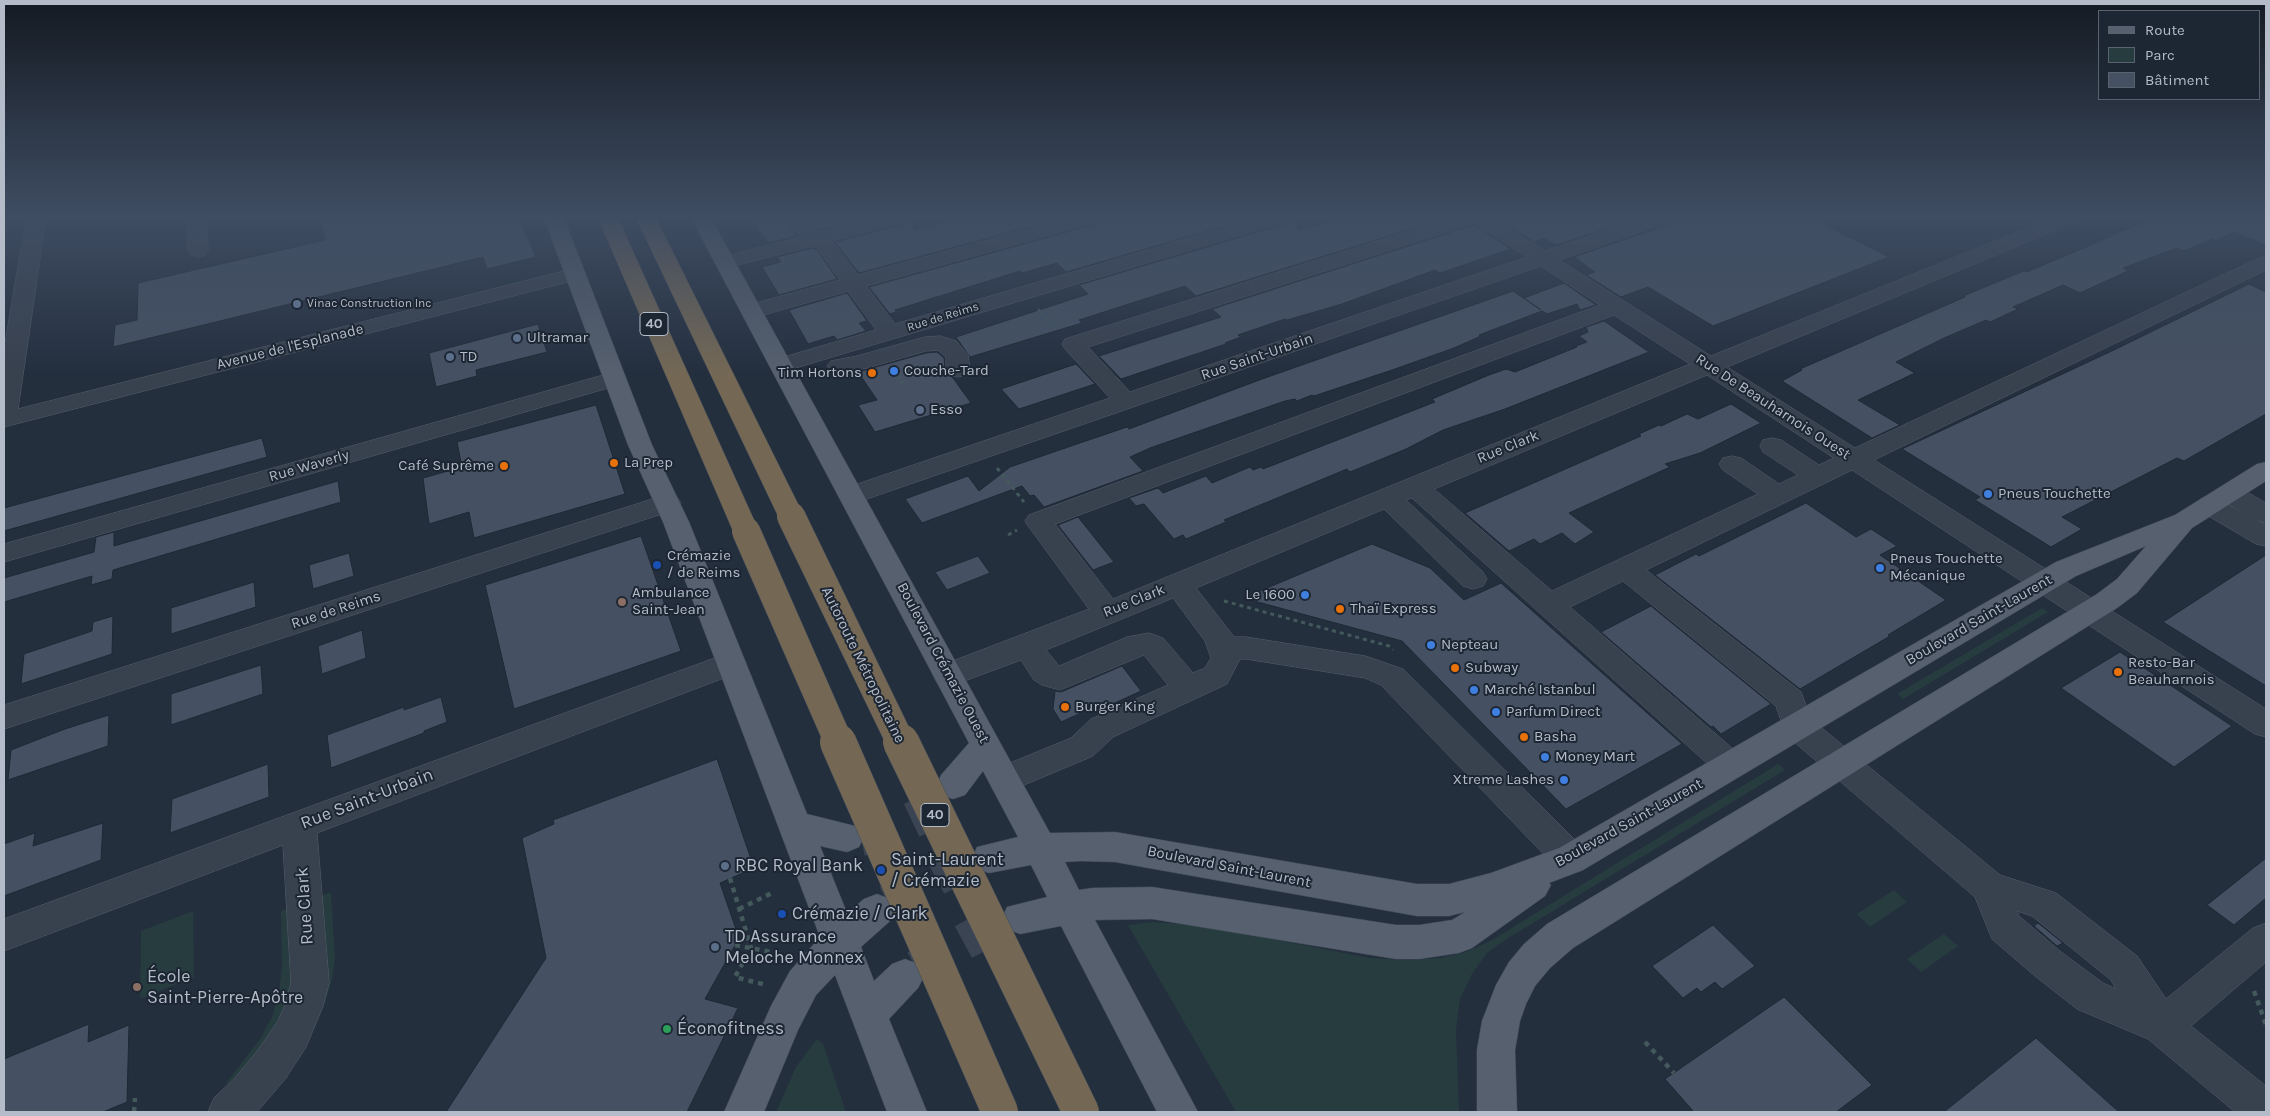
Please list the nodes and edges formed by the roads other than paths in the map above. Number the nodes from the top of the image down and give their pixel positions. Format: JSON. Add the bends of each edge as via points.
{"nodes":[{"id":1,"x":28,"y":270,"type":"edge"},
{"id":2,"x":570,"y":270,"type":"edge"},
{"id":3,"x":574,"y":270,"type":"edge"},
{"id":4,"x":630,"y":270,"type":"edge"},
{"id":5,"x":671,"y":270,"type":"edge"},
{"id":6,"x":677,"y":270,"type":"edge"},
{"id":7,"x":731,"y":270,"type":"edge"},
{"id":8,"x":843,"y":270,"type":"edge"},
{"id":9,"x":900,"y":270,"type":"edge"},
{"id":10,"x":1102,"y":270,"type":"edge"},
{"id":11,"x":1306,"y":270,"type":"edge"},
{"id":12,"x":1508,"y":270,"type":"edge"},
{"id":13,"x":1562,"y":270,"type":"edge"},
{"id":14,"x":1940,"y":270,"type":"edge"},
{"id":15,"x":2250,"y":270,"type":"edge"},
{"id":16,"x":2246,"y":272,"type":"junction"},
{"id":17,"x":2266,"y":281,"type":"edge"},
{"id":18,"x":853,"y":283,"type":"junction"},
{"id":19,"x":680,"y":289,"type":"junction"},
{"id":20,"x":1617,"y":306,"type":"junction"},
{"id":21,"x":754,"y":311,"type":"junction"},
{"id":22,"x":890,"y":333,"type":"junction"},
{"id":23,"x":782,"y":365,"type":"junction"},
{"id":24,"x":1708,"y":365,"type":"junction"},
{"id":25,"x":839,"y":366,"type":"dead end"},
{"id":26,"x":958,"y":370,"type":"dead end"},
{"id":27,"x":614,"y":379,"type":"junction"},
{"id":28,"x":1127,"y":402,"type":"junction"},
{"id":29,"x":5,"y":409,"type":"edge"},
{"id":30,"x":1772,"y":446,"type":"dead end"},
{"id":31,"x":1854,"y":459,"type":"junction"},
{"id":32,"x":1732,"y":464,"type":"dead end"},
{"id":33,"x":2266,"y":470,"type":"edge"},
{"id":34,"x":1817,"y":476,"type":"junction"},
{"id":35,"x":1414,"y":486,"type":"junction"},
{"id":36,"x":852,"y":495,"type":"junction"},
{"id":37,"x":1777,"y":495,"type":"junction"},
{"id":38,"x":1387,"y":497,"type":"junction"},
{"id":39,"x":2219,"y":499,"type":"junction"},
{"id":40,"x":668,"y":503,"type":"junction"},
{"id":41,"x":2266,"y":514,"type":"edge"},
{"id":42,"x":2184,"y":521,"type":"junction"},
{"id":43,"x":2266,"y":536,"type":"edge"},
{"id":44,"x":4,"y":553,"type":"edge"},
{"id":45,"x":1626,"y":568,"type":"junction"},
{"id":46,"x":1473,"y":579,"type":"dead end"},
{"id":47,"x":1177,"y":583,"type":"junction"},
{"id":48,"x":2067,"y":597,"type":"junction"},
{"id":49,"x":1548,"y":605,"type":"junction"},
{"id":50,"x":1107,"y":612,"type":"junction"},
{"id":51,"x":1026,"y":646,"type":"junction"},
{"id":52,"x":1223,"y":649,"type":"junction"},
{"id":53,"x":731,"y":663,"type":"junction"},
{"id":54,"x":948,"y":675,"type":"junction"},
{"id":55,"x":1189,"y":689,"type":"junction"},
{"id":56,"x":4,"y":717,"type":"edge"},
{"id":57,"x":2266,"y":725,"type":"edge"},
{"id":58,"x":1797,"y":726,"type":"junction"},
{"id":59,"x":986,"y":744,"type":"junction"},
{"id":60,"x":1842,"y":763,"type":"junction"},
{"id":61,"x":1730,"y":766,"type":"junction"},
{"id":62,"x":1005,"y":780,"type":"junction"},
{"id":63,"x":953,"y":785,"type":"tunnel mouth"},
{"id":64,"x":299,"y":824,"type":"junction"},
{"id":65,"x":794,"y":826,"type":"junction"},
{"id":66,"x":847,"y":837,"type":"tunnel mouth"},
{"id":67,"x":1040,"y":848,"type":"junction"},
{"id":68,"x":989,"y":858,"type":"tunnel mouth"},
{"id":69,"x":1571,"y":859,"type":"junction"},
{"id":70,"x":1070,"y":908,"type":"junction"},
{"id":71,"x":877,"y":910,"type":"tunnel mouth"},
{"id":72,"x":1020,"y":918,"type":"tunnel mouth"},
{"id":73,"x":4,"y":935,"type":"edge"},
{"id":74,"x":2266,"y":940,"type":"edge"},
{"id":75,"x":840,"y":942,"type":"junction"},
{"id":76,"x":905,"y":976,"type":"tunnel mouth"},
{"id":77,"x":869,"y":1013,"type":"junction"},
{"id":78,"x":2162,"y":1026,"type":"junction"},
{"id":79,"x":228,"y":1112,"type":"edge"},
{"id":80,"x":744,"y":1112,"type":"edge"},
{"id":81,"x":907,"y":1112,"type":"edge"},
{"id":82,"x":1000,"y":1112,"type":"edge"},
{"id":83,"x":1081,"y":1112,"type":"edge"},
{"id":84,"x":1178,"y":1112,"type":"edge"},
{"id":85,"x":1497,"y":1112,"type":"edge"},
{"id":86,"x":2266,"y":1112,"type":"edge"}],
"edges":[{"from":1,"to":29,"type":"street"},
{"from":2,"to":29,"type":"street","name":"Avenue de l'Esplanade"},
{"from":3,"to":27,"type":"main road"},
{"from":4,"to":82,"type":"highway","number":"40","bridge":true},
{"from":5,"to":19,"type":"highway","name":"Autoroute Métropolitaine","number":"40"},
{"from":6,"to":19,"type":"highway"},
{"from":7,"to":21,"type":"main road","name":"Boulevard Crémazie Ouest"},
{"from":8,"to":18,"type":"street"},
{"from":9,"to":18,"type":"street"},
{"from":10,"to":22,"type":"street","name":"Rue de Reims"},
{"from":11,"to":28,"type":"street","via":[[1073,344]]},
{"from":12,"to":28,"type":"street","name":"Rue Saint-Urbain"},
{"from":13,"to":20,"type":"street","name":"Rue De Beauharnois Ouest"},
{"from":14,"to":24,"type":"street","name":"Rue Clark"},
{"from":15,"to":16,"type":"street"},
{"from":16,"to":17,"type":"street"},
{"from":16,"to":31,"type":"street"},
{"from":18,"to":21,"type":"street"},
{"from":18,"to":22,"type":"street"},
{"from":19,"to":83,"type":"highway","name":"Autoroute Métropolitaine","number":"40","bridge":true},
{"from":20,"to":24,"type":"street","name":"Rue De Beauharnois Ouest"},
{"from":20,"to":50,"type":"street","via":[[1038,521]]},
{"from":21,"to":23,"type":"main road","name":"Boulevard Crémazie Ouest"},
{"from":22,"to":23,"type":"street","name":"Rue de Reims"},
{"from":23,"to":36,"type":"main road","name":"Boulevard Crémazie Ouest"},
{"from":24,"to":31,"type":"street","name":"Rue De Beauharnois Ouest"},
{"from":24,"to":35,"type":"street","name":"Rue Clark"},
{"from":25,"to":26,"type":"street","via":[[940,343],[957,355]]},
{"from":27,"to":40,"type":"main road","via":[[640,445]]},
{"from":27,"to":44,"type":"street","name":"Rue Waverly"},
{"from":28,"to":36,"type":"street","name":"Rue Saint-Urbain"},
{"from":30,"to":34,"type":"street"},
{"from":31,"to":34,"type":"street"},
{"from":31,"to":48,"type":"street","name":"Rue De Beauharnois Ouest"},
{"from":32,"to":37,"type":"street"},
{"from":33,"to":39,"type":"main road","name":"Boulevard Saint-Laurent"},
{"from":34,"to":37,"type":"street"},
{"from":35,"to":38,"type":"street","name":"Rue Clark"},
{"from":35,"to":49,"type":"street"},
{"from":36,"to":54,"type":"main road","name":"Boulevard Crémazie Ouest"},
{"from":37,"to":45,"type":"street"},
{"from":38,"to":46,"type":"street"},
{"from":38,"to":47,"type":"street","name":"Rue Clark"},
{"from":39,"to":41,"type":"street"},
{"from":39,"to":42,"type":"main road","name":"Boulevard Saint-Laurent"},
{"from":39,"to":43,"type":"street"},
{"from":40,"to":53,"type":"main road"},
{"from":40,"to":56,"type":"street","name":"Rue de Reims"},
{"from":42,"to":48,"type":"main road","name":"Boulevard Saint-Laurent","via":[[2127,586]]},
{"from":42,"to":48,"type":"main road","name":"Boulevard Saint-Laurent","via":[[2084,560]]},
{"from":45,"to":49,"type":"street"},
{"from":45,"to":58,"type":"street","via":[[1790,700]]},
{"from":47,"to":50,"type":"street","name":"Rue Clark"},
{"from":47,"to":52,"type":"street","via":[[1209,623]]},
{"from":48,"to":57,"type":"street","name":"Rue De Beauharnois Ouest"},
{"from":48,"to":58,"type":"main road","name":"Boulevard Saint-Laurent"},
{"from":48,"to":60,"type":"main road","name":"Boulevard Saint-Laurent"},
{"from":49,"to":61,"type":"street"},
{"from":50,"to":51,"type":"street","name":"Rue Clark"},
{"from":51,"to":54,"type":"street","name":"Rue Clark"},
{"from":51,"to":55,"type":"street","via":[[1045,672],[1060,678],[1137,645],[1149,644]]},
{"from":52,"to":55,"type":"street","via":[[1226,658],[1220,672]]},
{"from":52,"to":69,"type":"street","via":[[1238,647],[1265,651],[1371,669],[1392,677]]},
{"from":53,"to":64,"type":"street","name":"Rue Saint-Urbain"},
{"from":53,"to":65,"type":"main road"},
{"from":54,"to":59,"type":"main road","name":"Boulevard Crémazie Ouest"},
{"from":55,"to":62,"type":"street","via":[[1102,728],[1082,747]]},
{"from":58,"to":60,"type":"street"},
{"from":58,"to":61,"type":"main road","name":"Boulevard Saint-Laurent"},
{"from":59,"to":62,"type":"main road","name":"Boulevard Crémazie Ouest"},
{"from":59,"to":63,"type":"main road"},
{"from":60,"to":78,"type":"street","via":[[1989,887],[2005,928],[2048,964],[2090,996]]},
{"from":60,"to":85,"type":"main road","name":"Boulevard Saint-Laurent","via":[[1594,913],[1537,956],[1522,974],[1501,1022],[1496,1050]]},
{"from":61,"to":69,"type":"main road","name":"Boulevard Saint-Laurent"},
{"from":62,"to":67,"type":"main road","name":"Boulevard Crémazie Ouest"},
{"from":64,"to":73,"type":"street","name":"Rue Saint-Urbain"},
{"from":64,"to":79,"type":"street","name":"Rue Clark","via":[[310,983],[292,1034],[250,1092]]},
{"from":65,"to":66,"type":"main road"},
{"from":65,"to":75,"type":"main road"},
{"from":67,"to":68,"type":"main road","name":"Boulevard Saint-Laurent"},
{"from":67,"to":69,"type":"main road","name":"Boulevard Saint-Laurent","via":[[1097,846],[1131,849],[1429,901],[1449,900],[1491,890]]},
{"from":67,"to":70,"type":"main road","name":"Boulevard Crémazie Ouest"},
{"from":69,"to":70,"type":"main road","via":[[1459,936],[1419,942],[1362,938],[1152,903]]},
{"from":70,"to":72,"type":"main road"},
{"from":70,"to":84,"type":"main road","name":"Boulevard Crémazie Ouest"},
{"from":71,"to":75,"type":"main road"},
{"from":74,"to":78,"type":"street"},
{"from":75,"to":77,"type":"main road"},
{"from":75,"to":80,"type":"main road","via":[[803,983]]},
{"from":76,"to":77,"type":"main road"},
{"from":77,"to":81,"type":"main road"},
{"from":78,"to":86,"type":"street"}]}
